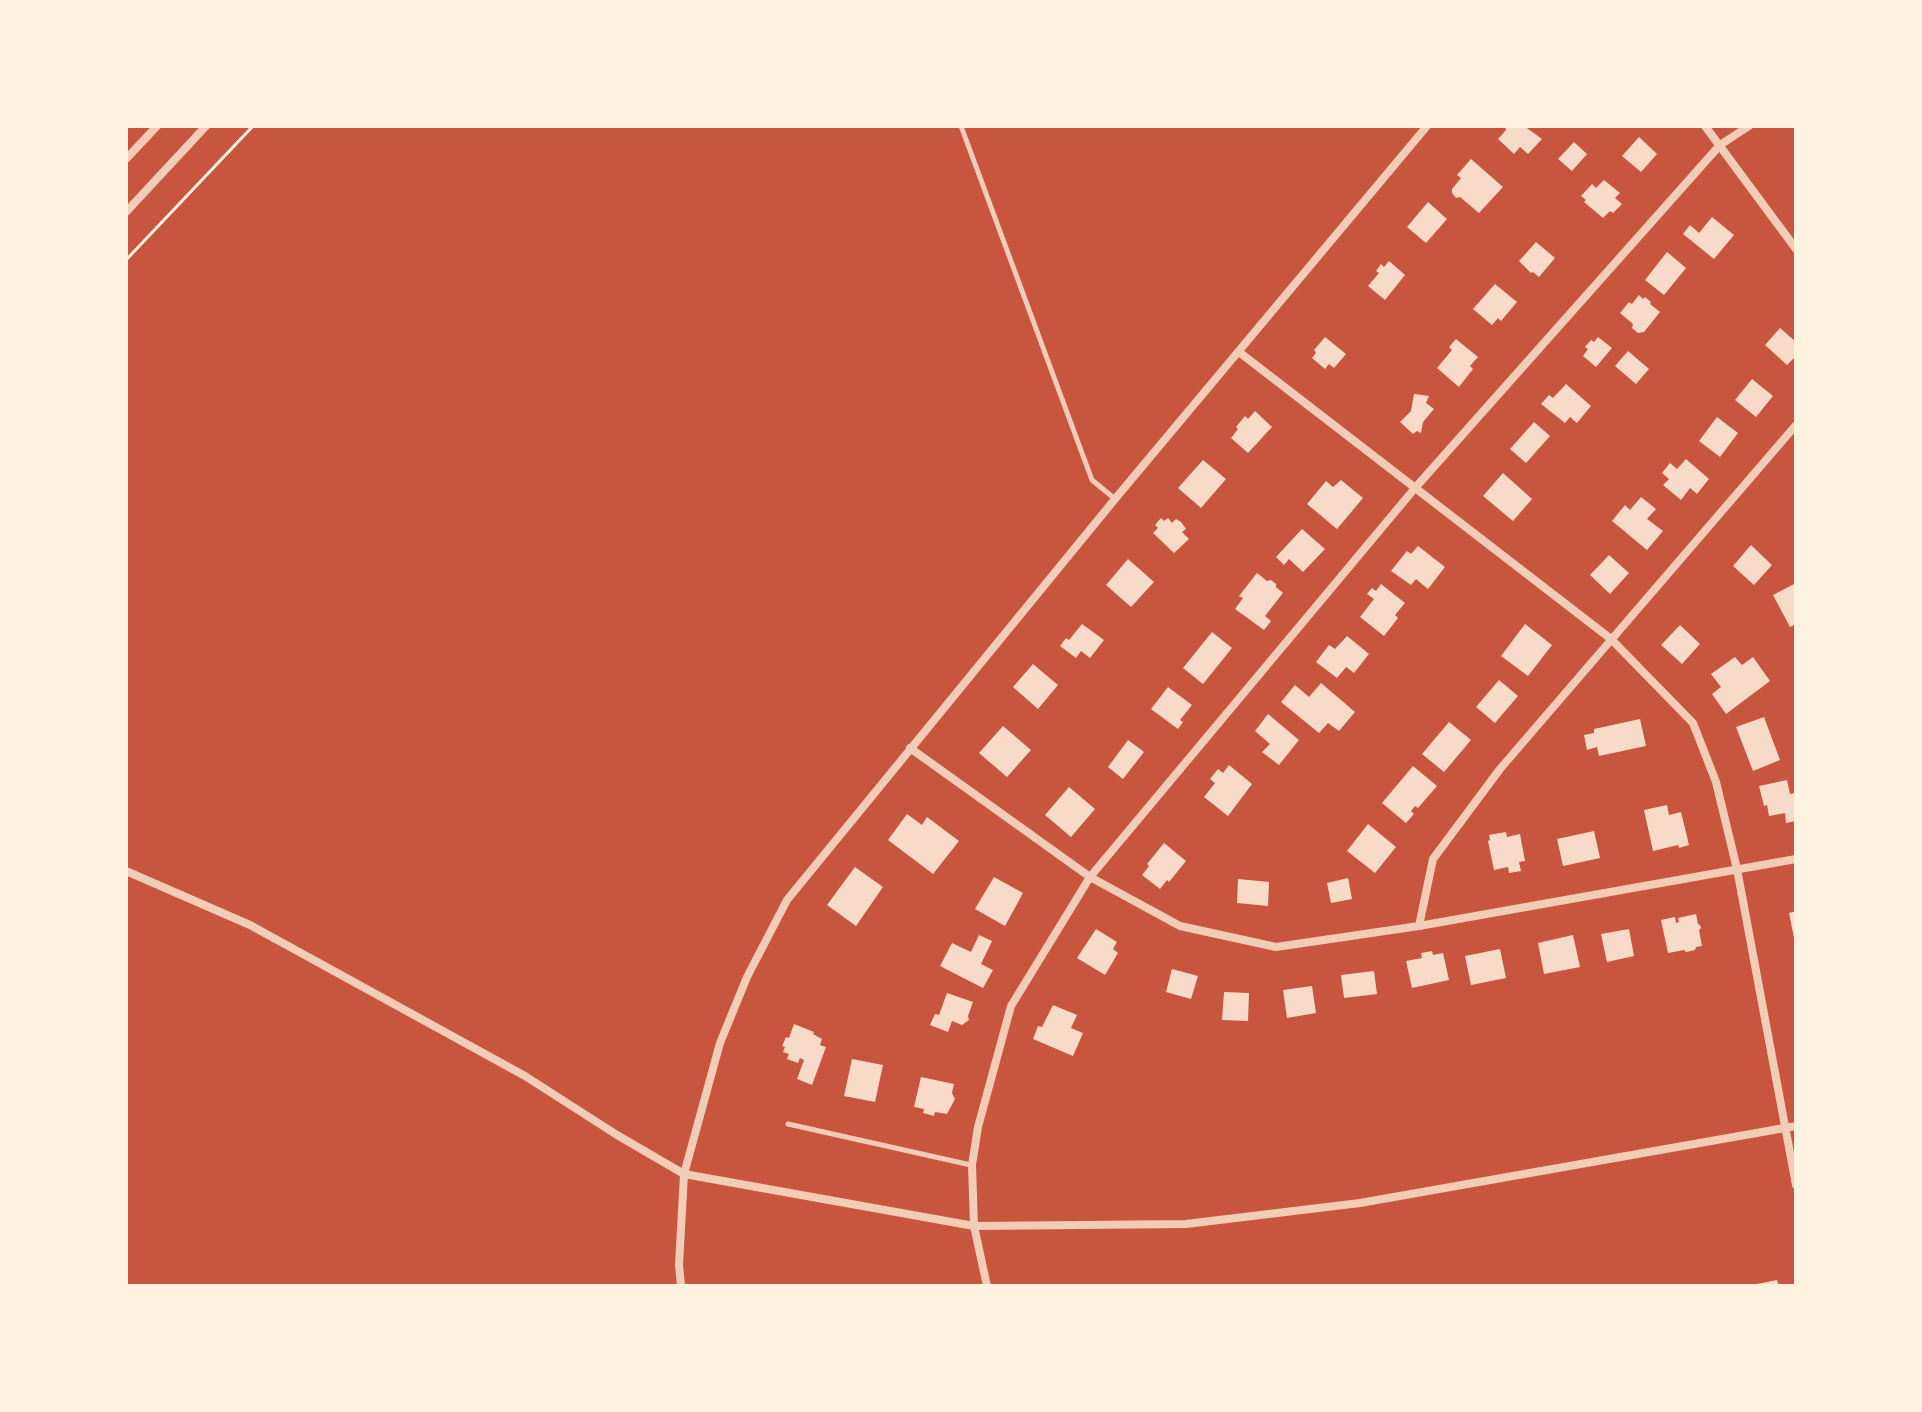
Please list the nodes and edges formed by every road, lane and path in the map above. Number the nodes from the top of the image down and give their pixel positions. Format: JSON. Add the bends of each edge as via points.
{"nodes":[{"id":1,"x":157,"y":126,"type":"edge"},
{"id":2,"x":206,"y":126,"type":"edge"},
{"id":3,"x":253,"y":126,"type":"edge"},
{"id":4,"x":961,"y":126,"type":"edge"},
{"id":5,"x":1427,"y":126,"type":"edge"},
{"id":6,"x":1705,"y":126,"type":"edge"},
{"id":7,"x":1749,"y":126,"type":"edge"},
{"id":8,"x":1720,"y":145,"type":"junction"},
{"id":9,"x":126,"y":159,"type":"edge"},
{"id":10,"x":126,"y":212,"type":"edge"},
{"id":11,"x":1796,"y":249,"type":"edge"},
{"id":12,"x":126,"y":260,"type":"edge"},
{"id":13,"x":1239,"y":352,"type":"junction"},
{"id":14,"x":1796,"y":425,"type":"edge"},
{"id":15,"x":1415,"y":488,"type":"junction"},
{"id":16,"x":1115,"y":499,"type":"junction"},
{"id":17,"x":1611,"y":639,"type":"junction"},
{"id":18,"x":910,"y":748,"type":"junction"},
{"id":19,"x":1796,"y":859,"type":"edge"},
{"id":20,"x":1737,"y":869,"type":"junction"},
{"id":21,"x":126,"y":871,"type":"edge"},
{"id":22,"x":1090,"y":877,"type":"junction"},
{"id":23,"x":1419,"y":926,"type":"junction"},
{"id":24,"x":788,"y":1124,"type":"dead end"},
{"id":25,"x":1796,"y":1126,"type":"edge"},
{"id":26,"x":1785,"y":1129,"type":"junction"},
{"id":27,"x":972,"y":1165,"type":"junction"},
{"id":28,"x":684,"y":1174,"type":"junction"},
{"id":29,"x":1796,"y":1185,"type":"edge"},
{"id":30,"x":974,"y":1226,"type":"junction"},
{"id":31,"x":681,"y":1286,"type":"edge"},
{"id":32,"x":987,"y":1286,"type":"edge"}],
"edges":[{"from":1,"to":9,"type":"street"},
{"from":2,"to":10,"type":"street"},
{"from":3,"to":12,"type":"path"},
{"from":4,"to":16,"type":"lane","via":[[1092,480]]},
{"from":5,"to":13,"type":"street"},
{"from":6,"to":8,"type":"street"},
{"from":7,"to":8,"type":"street"},
{"from":8,"to":11,"type":"street"},
{"from":8,"to":15,"type":"street"},
{"from":13,"to":15,"type":"street"},
{"from":13,"to":16,"type":"street"},
{"from":14,"to":17,"type":"street"},
{"from":15,"to":17,"type":"street"},
{"from":15,"to":22,"type":"street"},
{"from":16,"to":18,"type":"street"},
{"from":17,"to":20,"type":"street","via":[[1693,723],[1716,782]]},
{"from":17,"to":23,"type":"street","via":[[1500,769],[1433,859]]},
{"from":18,"to":22,"type":"street"},
{"from":18,"to":28,"type":"street","via":[[787,900],[720,1043]]},
{"from":19,"to":20,"type":"street"},
{"from":20,"to":23,"type":"street"},
{"from":20,"to":26,"type":"street"},
{"from":21,"to":28,"type":"street","via":[[250,925],[525,1076]]},
{"from":22,"to":23,"type":"street","via":[[1180,926],[1276,947]]},
{"from":22,"to":27,"type":"street","via":[[1011,1006]]},
{"from":24,"to":27,"type":"lane"},
{"from":25,"to":26,"type":"street"},
{"from":26,"to":29,"type":"street"},
{"from":26,"to":30,"type":"street","via":[[1360,1203],[1186,1224]]},
{"from":27,"to":30,"type":"street"},
{"from":28,"to":30,"type":"street"},
{"from":28,"to":31,"type":"street"},
{"from":30,"to":32,"type":"street"}]}
